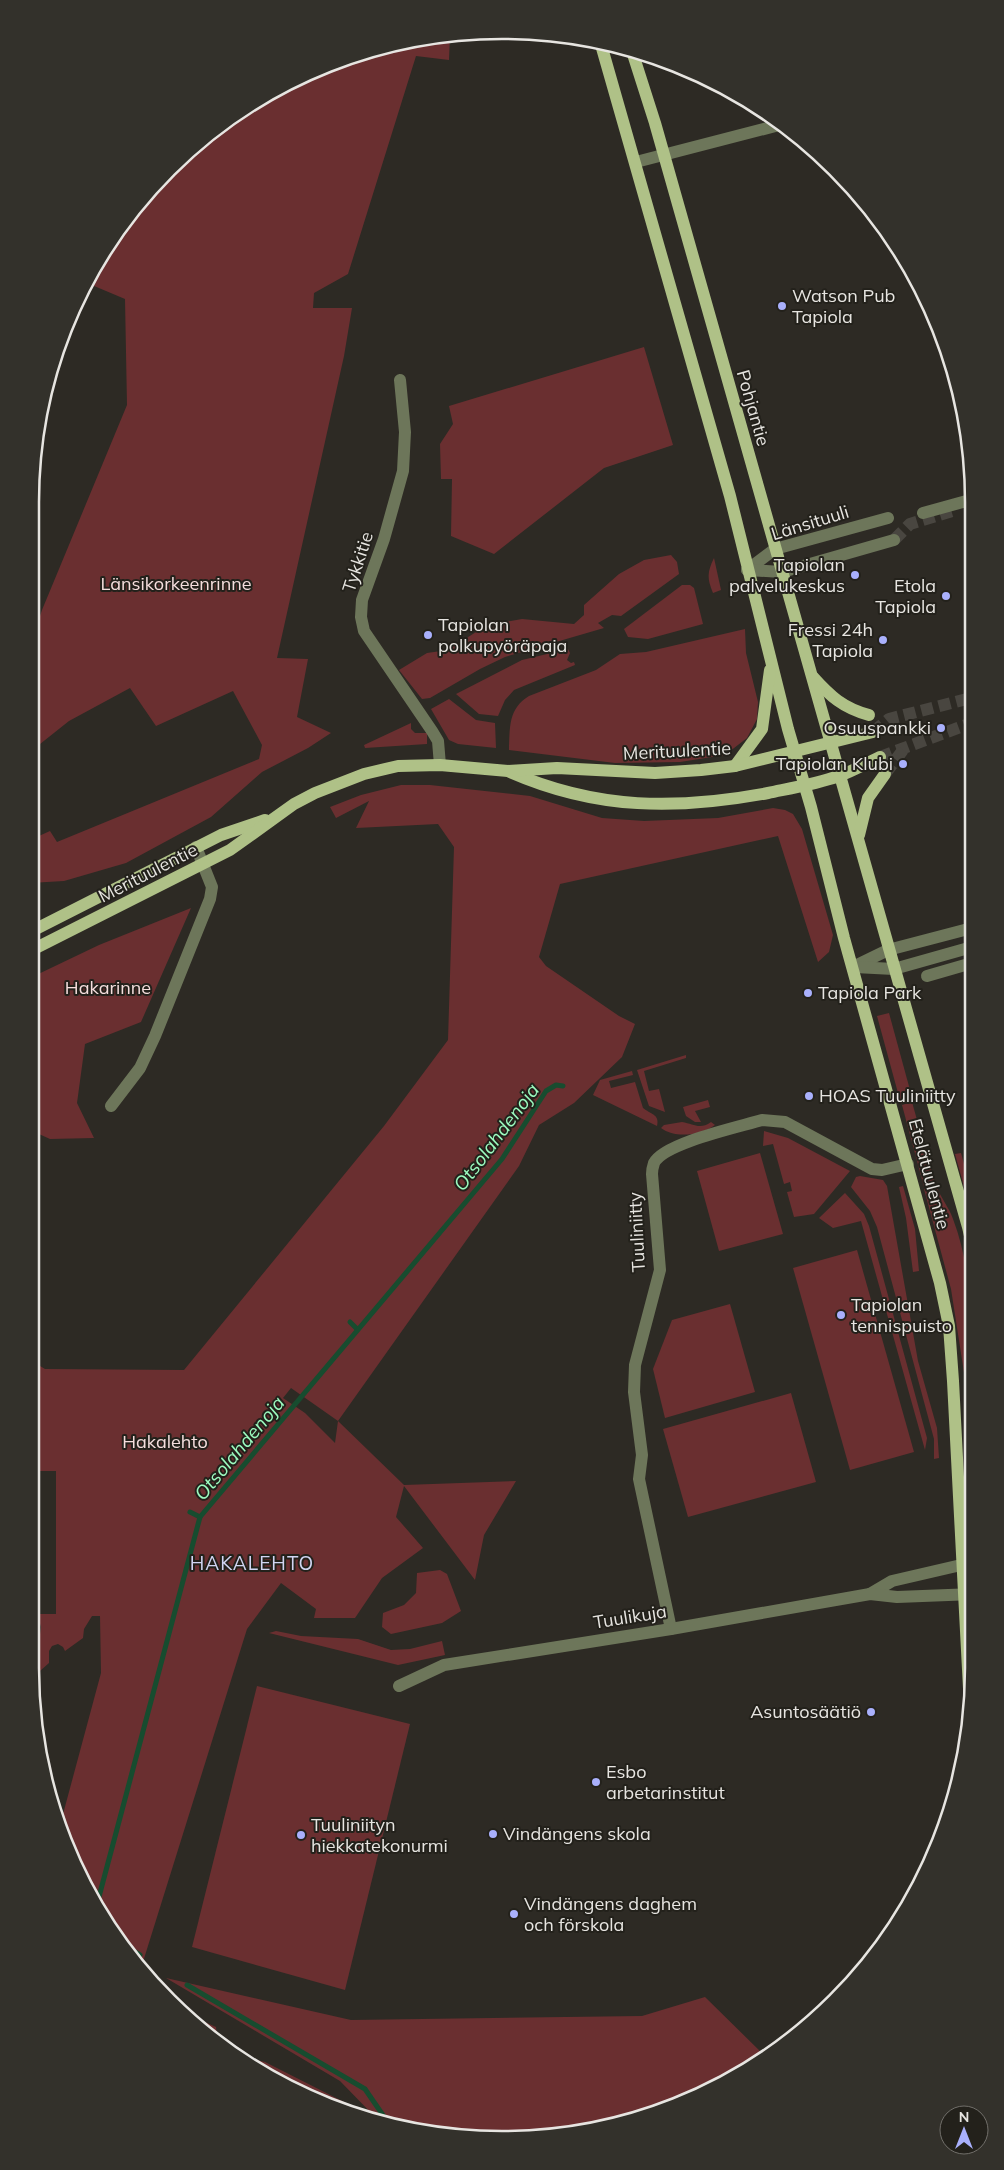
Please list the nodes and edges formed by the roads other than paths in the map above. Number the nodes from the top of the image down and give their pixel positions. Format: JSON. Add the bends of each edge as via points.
{"nodes":[{"id":1,"x":603,"y":51,"type":"edge"},
{"id":2,"x":635,"y":58,"type":"edge"},
{"id":3,"x":773,"y":127,"type":"edge"},
{"id":4,"x":664,"y":155,"type":"junction"},
{"id":5,"x":636,"y":162,"type":"junction"},
{"id":6,"x":400,"y":380,"type":"dead end"},
{"id":7,"x":965,"y":501,"type":"edge"},
{"id":8,"x":924,"y":513,"type":"dead end"},
{"id":9,"x":888,"y":518,"type":"dead end"},
{"id":10,"x":894,"y":540,"type":"tunnel mouth"},
{"id":11,"x":775,"y":549,"type":"junction"},
{"id":12,"x":747,"y":570,"type":"junction"},
{"id":13,"x":782,"y":572,"type":"junction"},
{"id":14,"x":771,"y":662,"type":"junction"},
{"id":15,"x":812,"y":675,"type":"junction"},
{"id":16,"x":868,"y":715,"type":"dead end"},
{"id":17,"x":873,"y":732,"type":"tunnel mouth"},
{"id":18,"x":830,"y":742,"type":"junction"},
{"id":19,"x":795,"y":751,"type":"junction"},
{"id":20,"x":880,"y":757,"type":"tunnel mouth"},
{"id":21,"x":440,"y":764,"type":"junction"},
{"id":22,"x":735,"y":766,"type":"junction"},
{"id":23,"x":508,"y":771,"type":"junction"},
{"id":24,"x":885,"y":774,"type":"tunnel mouth"},
{"id":25,"x":839,"y":776,"type":"junction"},
{"id":26,"x":805,"y":785,"type":"junction"},
{"id":27,"x":276,"y":816,"type":"junction"},
{"id":28,"x":858,"y":838,"type":"junction"},
{"id":29,"x":196,"y":848,"type":"junction"},
{"id":30,"x":204,"y":864,"type":"junction"},
{"id":31,"x":39,"y":927,"type":"edge"},
{"id":32,"x":965,"y":930,"type":"edge"},
{"id":33,"x":39,"y":946,"type":"edge"},
{"id":34,"x":965,"y":949,"type":"edge"},
{"id":35,"x":888,"y":950,"type":"junction"},
{"id":36,"x":965,"y":965,"type":"edge"},
{"id":37,"x":853,"y":967,"type":"junction"},
{"id":38,"x":894,"y":969,"type":"junction"},
{"id":39,"x":927,"y":976,"type":"dead end"},
{"id":40,"x":111,"y":1106,"type":"dead end"},
{"id":41,"x":908,"y":1164,"type":"junction"},
{"id":42,"x":965,"y":1217,"type":"edge"},
{"id":43,"x":965,"y":1525,"type":"edge"},
{"id":44,"x":965,"y":1563,"type":"edge"},
{"id":45,"x":870,"y":1594,"type":"junction"},
{"id":46,"x":965,"y":1595,"type":"edge"},
{"id":47,"x":670,"y":1629,"type":"junction"},
{"id":48,"x":399,"y":1686,"type":"dead end"}],
"edges":[{"from":1,"to":5,"type":"main road"},
{"from":2,"to":4,"type":"main road","name":"Pohjantie"},
{"from":3,"to":4,"type":"street"},
{"from":4,"to":5,"type":"street"},
{"from":4,"to":11,"type":"main road","name":"Pohjantie"},
{"from":5,"to":12,"type":"main road","via":[[730,496]]},
{"from":6,"to":21,"type":"street","name":"Tykkitie","via":[[405,432],[403,471],[362,600],[361,617],[364,631],[438,741]]},
{"from":7,"to":8,"type":"street"},
{"from":9,"to":11,"type":"street","name":"Länsituuli"},
{"from":10,"to":13,"type":"street"},
{"from":11,"to":12,"type":"street","name":"Länsituuli"},
{"from":11,"to":13,"type":"main road","name":"Pohjantie"},
{"from":12,"to":13,"type":"street"},
{"from":12,"to":14,"type":"main road"},
{"from":13,"to":15,"type":"main road","name":"Pohjantie"},
{"from":14,"to":19,"type":"main road"},
{"from":14,"to":22,"type":"main road","via":[[762,729]]},
{"from":15,"to":16,"type":"main road","via":[[833,699],[850,710]]},
{"from":15,"to":18,"type":"main road","name":"Pohjantie"},
{"from":17,"to":18,"type":"main road","name":"Merituulentie"},
{"from":18,"to":19,"type":"main road","name":"Merituulentie"},
{"from":18,"to":25,"type":"main road","name":"Pohjantie"},
{"from":19,"to":22,"type":"main road","name":"Merituulentie"},
{"from":19,"to":26,"type":"main road","name":"Etelätuulentie"},
{"from":20,"to":25,"type":"main road","name":"Merituulentie"},
{"from":21,"to":23,"type":"main road","name":"Merituulentie"},
{"from":21,"to":27,"type":"main road","name":"Merituulentie","via":[[398,766],[364,774],[315,793]]},
{"from":22,"to":23,"type":"main road","name":"Merituulentie","via":[[655,773],[557,768]]},
{"from":23,"to":26,"type":"main road","name":"Merituulentie","via":[[571,794],[626,803],[684,805]]},
{"from":24,"to":28,"type":"main road","via":[[868,798]]},
{"from":25,"to":26,"type":"main road","name":"Merituulentie"},
{"from":25,"to":28,"type":"main road","name":"Etelätuulentie"},
{"from":26,"to":37,"type":"main road","name":"Etelätuulentie"},
{"from":27,"to":29,"type":"main road","name":"Merituulentie","via":[[221,835]]},
{"from":27,"to":30,"type":"main road","name":"Merituulentie","via":[[230,850]]},
{"from":28,"to":35,"type":"main road","name":"Etelätuulentie"},
{"from":29,"to":30,"type":"street"},
{"from":29,"to":31,"type":"main road","name":"Merituulentie"},
{"from":30,"to":33,"type":"main road","name":"Merituulentie"},
{"from":30,"to":40,"type":"street","via":[[212,887],[210,899],[144,1060]]},
{"from":32,"to":35,"type":"street"},
{"from":34,"to":38,"type":"street"},
{"from":35,"to":37,"type":"street"},
{"from":35,"to":38,"type":"main road","name":"Etelätuulentie"},
{"from":36,"to":39,"type":"street"},
{"from":37,"to":38,"type":"street"},
{"from":37,"to":41,"type":"main road","name":"Etelätuulentie"},
{"from":38,"to":42,"type":"main road","name":"Etelätuulentie"},
{"from":41,"to":43,"type":"main road","name":"Etelätuulentie","via":[[949,1326]]},
{"from":41,"to":47,"type":"street","name":"Tuuliniitty","via":[[872,1169],[785,1122],[775,1120],[762,1120],[683,1144],[667,1151],[654,1163],[652,1174],[660,1270],[635,1364],[634,1392],[642,1455],[639,1479]]},
{"from":44,"to":45,"type":"street","name":"Tuulikuja","via":[[892,1581]]},
{"from":45,"to":46,"type":"street","name":"Tuulikuja","via":[[897,1598]]},
{"from":45,"to":47,"type":"street","name":"Tuulikuja"},
{"from":47,"to":48,"type":"street","name":"Tuulikuja","via":[[444,1665]]}]}
